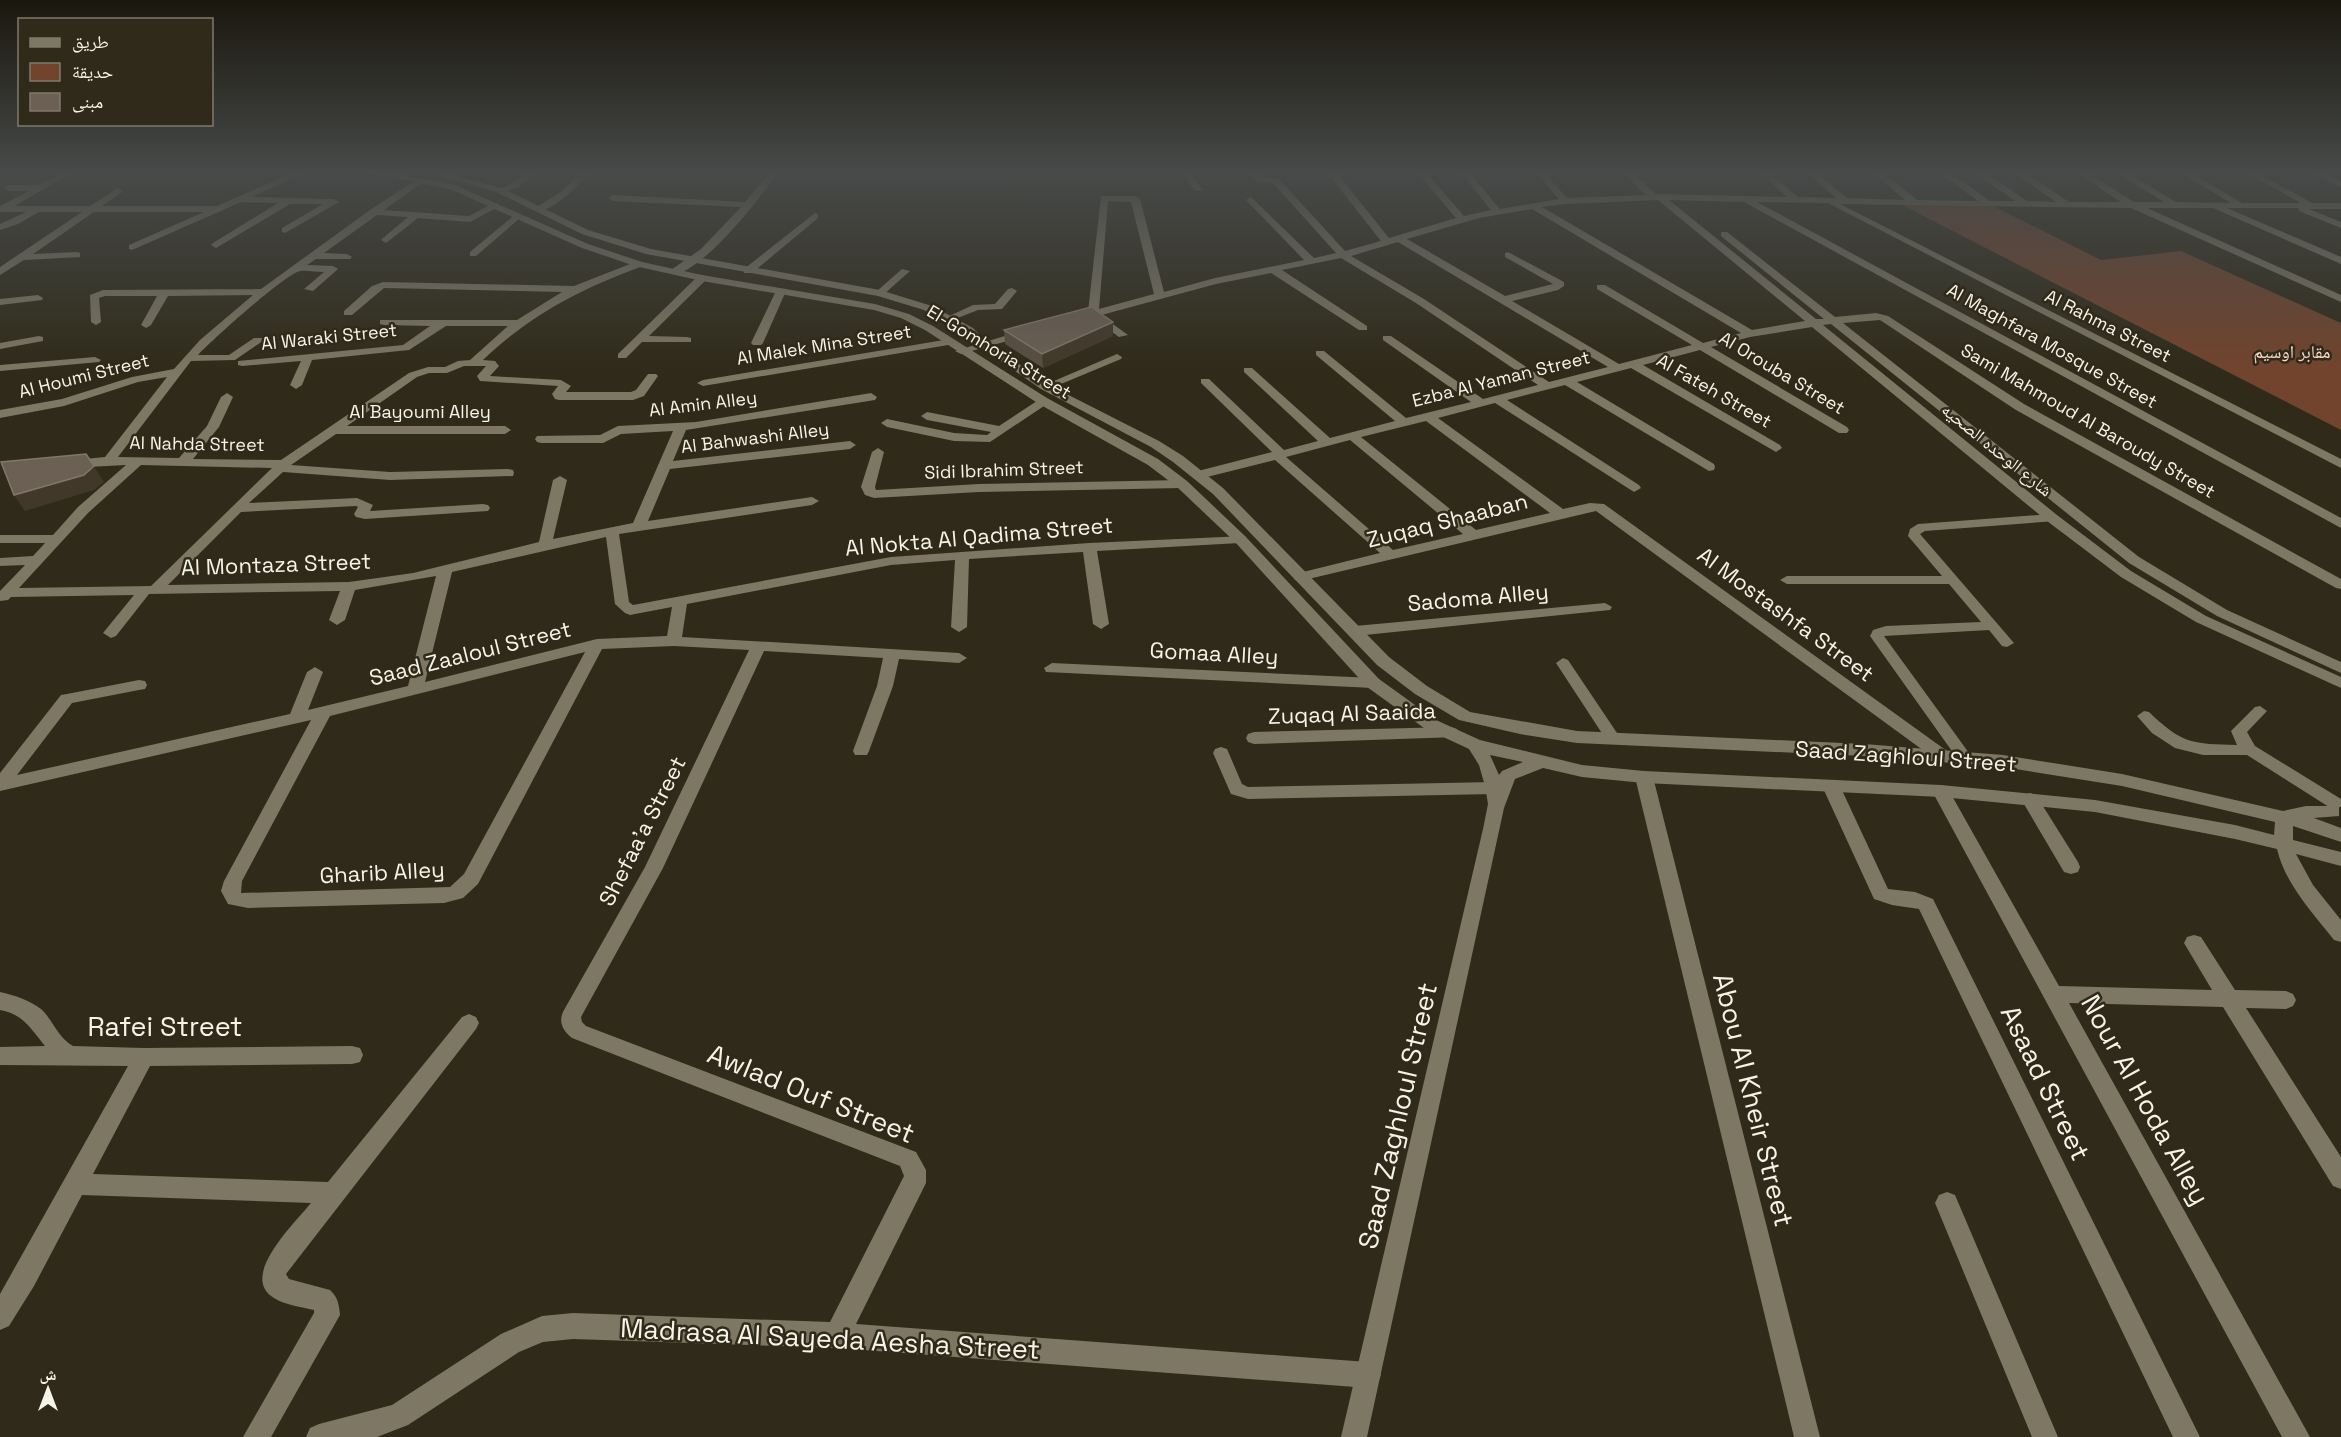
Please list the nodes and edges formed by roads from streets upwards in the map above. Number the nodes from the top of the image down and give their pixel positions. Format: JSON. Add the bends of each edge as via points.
{"nodes":[{"id":1,"x":46,"y":239,"type":"edge"},
{"id":2,"x":150,"y":239,"type":"edge"},
{"id":3,"x":226,"y":239,"type":"edge"},
{"id":4,"x":337,"y":239,"type":"edge"},
{"id":5,"x":490,"y":239,"type":"edge"},
{"id":6,"x":569,"y":239,"type":"edge"},
{"id":7,"x":605,"y":239,"type":"edge"},
{"id":8,"x":720,"y":239,"type":"edge"},
{"id":9,"x":787,"y":239,"type":"edge"},
{"id":10,"x":1099,"y":239,"type":"edge"},
{"id":11,"x":1145,"y":239,"type":"edge"},
{"id":12,"x":1289,"y":239,"type":"edge"},
{"id":13,"x":1329,"y":239,"type":"edge"},
{"id":14,"x":1385,"y":239,"type":"edge"},
{"id":15,"x":1400,"y":239,"type":"joint"},
{"id":16,"x":1590,"y":239,"type":"edge"},
{"id":17,"x":1709,"y":239,"type":"edge"},
{"id":18,"x":1730,"y":239,"type":"edge"},
{"id":19,"x":1818,"y":239,"type":"edge"},
{"id":20,"x":1901,"y":239,"type":"edge"},
{"id":21,"x":2209,"y":239,"type":"edge"},
{"id":22,"x":2291,"y":239,"type":"edge"},
{"id":23,"x":1387,"y":242,"type":"junction"},
{"id":24,"x":216,"y":245,"type":"dead end"},
{"id":25,"x":132,"y":247,"type":"dead end"},
{"id":26,"x":473,"y":254,"type":"dead end"},
{"id":27,"x":77,"y":255,"type":"dead end"},
{"id":28,"x":1343,"y":255,"type":"junction"},
{"id":29,"x":1508,"y":255,"type":"dead end"},
{"id":30,"x":315,"y":256,"type":"junction"},
{"id":31,"x":20,"y":257,"type":"junction"},
{"id":32,"x":347,"y":257,"type":"dead end"},
{"id":33,"x":694,"y":261,"type":"junction"},
{"id":34,"x":2341,"y":261,"type":"edge"},
{"id":35,"x":1312,"y":262,"type":"junction"},
{"id":36,"x":639,"y":264,"type":"junction"},
{"id":37,"x":297,"y":268,"type":"junction"},
{"id":38,"x":1274,"y":270,"type":"junction"},
{"id":39,"x":748,"y":271,"type":"junction"},
{"id":40,"x":0,"y":272,"type":"edge"},
{"id":41,"x":675,"y":272,"type":"junction"},
{"id":42,"x":702,"y":278,"type":"junction"},
{"id":43,"x":1601,"y":287,"type":"dead end"},
{"id":44,"x":309,"y":289,"type":"dead end"},
{"id":45,"x":573,"y":289,"type":"junction"},
{"id":46,"x":30,"y":290,"type":"dead end"},
{"id":47,"x":0,"y":291,"type":"edge"},
{"id":48,"x":781,"y":291,"type":"junction"},
{"id":49,"x":1012,"y":291,"type":"dead end"},
{"id":50,"x":263,"y":292,"type":"junction"},
{"id":51,"x":164,"y":293,"type":"junction"},
{"id":52,"x":1160,"y":297,"type":"junction"},
{"id":53,"x":38,"y":298,"type":"dead end"},
{"id":54,"x":2341,"y":299,"type":"edge"},
{"id":55,"x":1503,"y":300,"type":"junction"},
{"id":56,"x":0,"y":302,"type":"edge"},
{"id":57,"x":348,"y":314,"type":"dead end"},
{"id":58,"x":1093,"y":314,"type":"junction"},
{"id":59,"x":950,"y":318,"type":"junction"},
{"id":60,"x":1830,"y":321,"type":"junction"},
{"id":61,"x":96,"y":322,"type":"dead end"},
{"id":62,"x":384,"y":322,"type":"dead end"},
{"id":63,"x":445,"y":322,"type":"junction"},
{"id":64,"x":1063,"y":322,"type":"edge"},
{"id":65,"x":519,"y":323,"type":"junction"},
{"id":66,"x":1813,"y":323,"type":"junction"},
{"id":67,"x":146,"y":325,"type":"dead end"},
{"id":68,"x":1040,"y":328,"type":"edge"},
{"id":69,"x":1363,"y":328,"type":"dead end"},
{"id":70,"x":1750,"y":334,"type":"junction"},
{"id":71,"x":1387,"y":338,"type":"dead end"},
{"id":72,"x":39,"y":339,"type":"dead end"},
{"id":73,"x":640,"y":339,"type":"junction"},
{"id":74,"x":258,"y":340,"type":"dead end"},
{"id":75,"x":687,"y":340,"type":"dead end"},
{"id":76,"x":950,"y":342,"type":"junction"},
{"id":77,"x":757,"y":343,"type":"dead end"},
{"id":78,"x":983,"y":344,"type":"junction"},
{"id":79,"x":0,"y":346,"type":"edge"},
{"id":80,"x":1703,"y":346,"type":"junction"},
{"id":81,"x":962,"y":351,"type":"junction"},
{"id":82,"x":1320,"y":353,"type":"dead end"},
{"id":83,"x":622,"y":356,"type":"dead end"},
{"id":84,"x":308,"y":357,"type":"junction"},
{"id":85,"x":188,"y":358,"type":"junction"},
{"id":86,"x":95,"y":360,"type":"dead end"},
{"id":87,"x":242,"y":363,"type":"dead end"},
{"id":88,"x":473,"y":363,"type":"junction"},
{"id":89,"x":1633,"y":364,"type":"junction"},
{"id":90,"x":0,"y":368,"type":"edge"},
{"id":91,"x":1618,"y":368,"type":"junction"},
{"id":92,"x":1248,"y":370,"type":"dead end"},
{"id":93,"x":177,"y":372,"type":"junction"},
{"id":94,"x":652,"y":376,"type":"dead end"},
{"id":95,"x":1205,"y":381,"type":"dead end"},
{"id":96,"x":1567,"y":381,"type":"junction"},
{"id":97,"x":703,"y":383,"type":"dead end"},
{"id":98,"x":296,"y":385,"type":"dead end"},
{"id":99,"x":1548,"y":386,"type":"junction"},
{"id":100,"x":227,"y":397,"type":"dead end"},
{"id":101,"x":871,"y":397,"type":"dead end"},
{"id":102,"x":1497,"y":399,"type":"junction"},
{"id":103,"x":1042,"y":401,"type":"junction"},
{"id":104,"x":1480,"y":403,"type":"junction"},
{"id":105,"x":0,"y":414,"type":"edge"},
{"id":106,"x":927,"y":416,"type":"dead end"},
{"id":107,"x":1428,"y":416,"type":"junction"},
{"id":108,"x":887,"y":423,"type":"dead end"},
{"id":109,"x":1404,"y":423,"type":"junction"},
{"id":110,"x":681,"y":427,"type":"junction"},
{"id":111,"x":334,"y":430,"type":"junction"},
{"id":112,"x":506,"y":430,"type":"dead end"},
{"id":113,"x":1001,"y":430,"type":"junction"},
{"id":114,"x":1843,"y":430,"type":"dead end"},
{"id":115,"x":1352,"y":436,"type":"junction"},
{"id":116,"x":541,"y":439,"type":"dead end"},
{"id":117,"x":1327,"y":442,"type":"junction"},
{"id":118,"x":850,"y":445,"type":"dead end"},
{"id":119,"x":1776,"y":448,"type":"dead end"},
{"id":120,"x":878,"y":452,"type":"dead end"},
{"id":121,"x":1279,"y":454,"type":"junction"},
{"id":122,"x":110,"y":461,"type":"junction"},
{"id":123,"x":138,"y":461,"type":"junction"},
{"id":124,"x":183,"y":462,"type":"junction"},
{"id":125,"x":2341,"y":464,"type":"edge"},
{"id":126,"x":58,"y":465,"type":"edge"},
{"id":127,"x":282,"y":466,"type":"junction"},
{"id":128,"x":664,"y":466,"type":"junction"},
{"id":129,"x":1708,"y":467,"type":"dead end"},
{"id":130,"x":508,"y":473,"type":"dead end"},
{"id":131,"x":1199,"y":475,"type":"junction"},
{"id":132,"x":560,"y":480,"type":"dead end"},
{"id":133,"x":1182,"y":484,"type":"junction"},
{"id":134,"x":1634,"y":488,"type":"dead end"},
{"id":135,"x":812,"y":501,"type":"dead end"},
{"id":136,"x":237,"y":508,"type":"junction"},
{"id":137,"x":483,"y":508,"type":"dead end"},
{"id":138,"x":1604,"y":508,"type":"joint"},
{"id":139,"x":1561,"y":514,"type":"junction"},
{"id":140,"x":2341,"y":524,"type":"edge"},
{"id":141,"x":639,"y":526,"type":"junction"},
{"id":142,"x":612,"y":531,"type":"junction"},
{"id":143,"x":1473,"y":535,"type":"junction"},
{"id":144,"x":0,"y":539,"type":"edge"},
{"id":145,"x":56,"y":539,"type":"junction"},
{"id":146,"x":1240,"y":539,"type":"junction"},
{"id":147,"x":545,"y":545,"type":"junction"},
{"id":148,"x":1089,"y":547,"type":"junction"},
{"id":149,"x":962,"y":555,"type":"junction"},
{"id":150,"x":1390,"y":555,"type":"junction"},
{"id":151,"x":37,"y":560,"type":"junction"},
{"id":152,"x":0,"y":562,"type":"edge"},
{"id":153,"x":445,"y":570,"type":"junction"},
{"id":154,"x":1300,"y":577,"type":"junction"},
{"id":155,"x":2341,"y":585,"type":"edge"},
{"id":156,"x":349,"y":586,"type":"junction"},
{"id":157,"x":152,"y":589,"type":"junction"},
{"id":158,"x":3,"y":597,"type":"edge"},
{"id":159,"x":680,"y":602,"type":"junction"},
{"id":160,"x":1605,"y":607,"type":"dead end"},
{"id":161,"x":337,"y":620,"type":"dead end"},
{"id":162,"x":1101,"y":624,"type":"dead end"},
{"id":163,"x":959,"y":627,"type":"dead end"},
{"id":164,"x":1355,"y":631,"type":"junction"},
{"id":165,"x":111,"y":633,"type":"dead end"},
{"id":166,"x":674,"y":641,"type":"junction"},
{"id":167,"x":597,"y":644,"type":"junction"},
{"id":168,"x":759,"y":646,"type":"junction"},
{"id":169,"x":892,"y":654,"type":"junction"},
{"id":170,"x":959,"y":658,"type":"dead end"},
{"id":171,"x":1052,"y":668,"type":"dead end"},
{"id":172,"x":2341,"y":668,"type":"edge"},
{"id":173,"x":315,"y":672,"type":"dead end"},
{"id":174,"x":1373,"y":683,"type":"junction"},
{"id":175,"x":2341,"y":683,"type":"edge"},
{"id":176,"x":138,"y":685,"type":"dead end"},
{"id":177,"x":415,"y":690,"type":"junction"},
{"id":178,"x":324,"y":712,"type":"junction"},
{"id":179,"x":1465,"y":716,"type":"joint"},
{"id":180,"x":296,"y":719,"type":"junction"},
{"id":181,"x":1451,"y":733,"type":"junction"},
{"id":182,"x":1254,"y":738,"type":"dead end"},
{"id":183,"x":1475,"y":745,"type":"junction"},
{"id":184,"x":861,"y":751,"type":"dead end"},
{"id":185,"x":1221,"y":753,"type":"dead end"},
{"id":186,"x":1941,"y":755,"type":"junction"},
{"id":187,"x":1541,"y":763,"type":"junction"},
{"id":188,"x":1644,"y":777,"type":"junction"},
{"id":189,"x":0,"y":785,"type":"edge"},
{"id":190,"x":1831,"y":786,"type":"junction"},
{"id":191,"x":1941,"y":791,"type":"junction"},
{"id":192,"x":2190,"y":795,"type":"junction"},
{"id":193,"x":1495,"y":798,"type":"junction"},
{"id":194,"x":2030,"y":799,"type":"junction"},
{"id":195,"x":2337,"y":808,"type":"edge"},
{"id":196,"x":2284,"y":817,"type":"junction"},
{"id":197,"x":2199,"y":825,"type":"junction"},
{"id":198,"x":2341,"y":835,"type":"edge"},
{"id":199,"x":2284,"y":844,"type":"junction"},
{"id":200,"x":2341,"y":859,"type":"edge"},
{"id":201,"x":2071,"y":867,"type":"dead end"},
{"id":202,"x":2341,"y":934,"type":"edge"},
{"id":203,"x":2194,"y":943,"type":"dead end"},
{"id":204,"x":2054,"y":994,"type":"junction"},
{"id":205,"x":2229,"y":999,"type":"junction"},
{"id":206,"x":2286,"y":1000,"type":"dead end"},
{"id":207,"x":0,"y":1001,"type":"edge"},
{"id":208,"x":469,"y":1023,"type":"dead end"},
{"id":209,"x":579,"y":1032,"type":"joint"},
{"id":210,"x":71,"y":1054,"type":"junction"},
{"id":211,"x":352,"y":1054,"type":"dead end"},
{"id":212,"x":0,"y":1056,"type":"edge"},
{"id":213,"x":144,"y":1057,"type":"junction"},
{"id":214,"x":2341,"y":1178,"type":"edge"},
{"id":215,"x":75,"y":1184,"type":"junction"},
{"id":216,"x":334,"y":1193,"type":"junction"},
{"id":217,"x":1947,"y":1203,"type":"dead end"},
{"id":218,"x":0,"y":1317,"type":"edge"},
{"id":219,"x":837,"y":1335,"type":"junction"},
{"id":220,"x":1368,"y":1375,"type":"junction"},
{"id":221,"x":256,"y":1437,"type":"edge"},
{"id":222,"x":319,"y":1437,"type":"edge"},
{"id":223,"x":1354,"y":1437,"type":"edge"},
{"id":224,"x":1807,"y":1437,"type":"edge"},
{"id":225,"x":2045,"y":1437,"type":"edge"},
{"id":226,"x":2187,"y":1437,"type":"edge"},
{"id":227,"x":2297,"y":1437,"type":"edge"}],
"edges":[{"from":1,"to":31,"type":"street"},
{"from":2,"to":25,"type":"street"},
{"from":3,"to":24,"type":"street"},
{"from":4,"to":30,"type":"street"},
{"from":5,"to":26,"type":"street"},
{"from":6,"to":36,"type":"street","name":"El-Gomhoria Street"},
{"from":7,"to":33,"type":"street","name":"El-Gomhoria Street"},
{"from":8,"to":33,"type":"street"},
{"from":9,"to":39,"type":"street"},
{"from":10,"to":58,"type":"street"},
{"from":11,"to":52,"type":"street"},
{"from":12,"to":35,"type":"street"},
{"from":13,"to":28,"type":"street"},
{"from":14,"to":23,"type":"street"},
{"from":15,"to":23,"type":"street"},
{"from":15,"to":55,"type":"street"},
{"from":16,"to":70,"type":"street"},
{"from":17,"to":66,"type":"street","name":"شارع الوحده الصحيه"},
{"from":18,"to":60,"type":"street","name":"شارع الوحده الصحيه"},
{"from":19,"to":140,"type":"street","name":"Al Maghfara Mosque Street"},
{"from":20,"to":125,"type":"street","name":"Al Rahma Street"},
{"from":21,"to":54,"type":"street"},
{"from":22,"to":34,"type":"street"},
{"from":23,"to":28,"type":"street"},
{"from":27,"to":31,"type":"street"},
{"from":28,"to":35,"type":"street"},
{"from":28,"to":99,"type":"street"},
{"from":29,"to":55,"type":"street","via":[[1560,284]]},
{"from":30,"to":32,"type":"street"},
{"from":30,"to":37,"type":"street"},
{"from":31,"to":40,"type":"street"},
{"from":33,"to":39,"type":"street","name":"El-Gomhoria Street"},
{"from":33,"to":41,"type":"street"},
{"from":35,"to":38,"type":"street"},
{"from":36,"to":41,"type":"street","name":"El-Gomhoria Street"},
{"from":36,"to":45,"type":"street"},
{"from":37,"to":44,"type":"street","via":[[333,269]]},
{"from":37,"to":50,"type":"street"},
{"from":38,"to":52,"type":"street"},
{"from":38,"to":69,"type":"street"},
{"from":39,"to":59,"type":"street","name":"El-Gomhoria Street","via":[[880,293]]},
{"from":41,"to":42,"type":"street","name":"El-Gomhoria Street"},
{"from":42,"to":48,"type":"street","name":"El-Gomhoria Street"},
{"from":42,"to":73,"type":"street"},
{"from":43,"to":80,"type":"street","name":"Al Orouba Street"},
{"from":45,"to":57,"type":"street","via":[[383,285]]},
{"from":45,"to":65,"type":"street"},
{"from":46,"to":47,"type":"street"},
{"from":48,"to":76,"type":"street","name":"El-Gomhoria Street","via":[[905,316]]},
{"from":48,"to":77,"type":"street"},
{"from":49,"to":59,"type":"street","via":[[998,307],[978,306]]},
{"from":50,"to":51,"type":"street"},
{"from":50,"to":85,"type":"street"},
{"from":51,"to":61,"type":"street","via":[[98,295],[94,297]]},
{"from":51,"to":67,"type":"street"},
{"from":52,"to":58,"type":"street"},
{"from":53,"to":56,"type":"street"},
{"from":55,"to":91,"type":"street"},
{"from":58,"to":64,"type":"street"},
{"from":59,"to":78,"type":"street","name":"El-Gomhoria Street"},
{"from":60,"to":66,"type":"street","name":"Sami Mahmoud Al Baroudy Street"},
{"from":60,"to":155,"type":"street","name":"Sami Mahmoud Al Baroudy Street","via":[[1884,318],[2020,407]]},
{"from":60,"to":172,"type":"street","name":"شارع الوحده الصحيه","via":[[2143,567],[2222,613]]},
{"from":62,"to":63,"type":"street"},
{"from":63,"to":65,"type":"street"},
{"from":63,"to":84,"type":"street","name":"Al Waraki Street","via":[[405,348]]},
{"from":65,"to":88,"type":"street"},
{"from":66,"to":70,"type":"street","name":"Ezba Al Yaman Street"},
{"from":66,"to":175,"type":"street","name":"شارع الوحده الصحيه","via":[[2126,574],[2230,634]]},
{"from":68,"to":78,"type":"street"},
{"from":70,"to":80,"type":"street","name":"Ezba Al Yaman Street"},
{"from":71,"to":104,"type":"street"},
{"from":72,"to":79,"type":"street"},
{"from":73,"to":75,"type":"street"},
{"from":73,"to":83,"type":"street"},
{"from":74,"to":85,"type":"street","via":[[231,358]]},
{"from":76,"to":81,"type":"street","name":"El-Gomhoria Street"},
{"from":76,"to":97,"type":"street","name":"Al Malek Mina Street"},
{"from":78,"to":81,"type":"street"},
{"from":78,"to":131,"type":"street","name":"El-Gomhoria Street","via":[[1045,387],[1148,440]]},
{"from":80,"to":89,"type":"street","name":"Ezba Al Yaman Street"},
{"from":80,"to":114,"type":"street","name":"Al Orouba Street"},
{"from":81,"to":103,"type":"street","name":"El-Gomhoria Street"},
{"from":82,"to":109,"type":"street"},
{"from":84,"to":87,"type":"street","name":"Al Waraki Street"},
{"from":84,"to":98,"type":"street"},
{"from":85,"to":93,"type":"street"},
{"from":86,"to":90,"type":"street"},
{"from":88,"to":94,"type":"street","via":[[492,364],[484,379],[563,383],[560,396],[633,396],[640,393]]},
{"from":88,"to":111,"type":"street","via":[[413,375]]},
{"from":89,"to":91,"type":"street","name":"Ezba Al Yaman Street"},
{"from":89,"to":119,"type":"street","name":"Al Fateh Street"},
{"from":91,"to":96,"type":"street","name":"Ezba Al Yaman Street"},
{"from":92,"to":117,"type":"street"},
{"from":93,"to":105,"type":"street","name":"Al Houmi Street","via":[[136,379],[50,406]]},
{"from":93,"to":122,"type":"street"},
{"from":95,"to":121,"type":"street"},
{"from":96,"to":99,"type":"street","name":"Ezba Al Yaman Street"},
{"from":96,"to":129,"type":"street"},
{"from":99,"to":102,"type":"street","name":"Ezba Al Yaman Street"},
{"from":100,"to":124,"type":"street","via":[[213,428]]},
{"from":101,"to":110,"type":"street","name":"Al Amin Alley"},
{"from":102,"to":104,"type":"street","name":"Ezba Al Yaman Street"},
{"from":102,"to":134,"type":"street"},
{"from":103,"to":113,"type":"street"},
{"from":103,"to":133,"type":"street","name":"El-Gomhoria Street","via":[[1129,448]]},
{"from":104,"to":107,"type":"street","name":"Ezba Al Yaman Street"},
{"from":106,"to":113,"type":"street"},
{"from":107,"to":109,"type":"street","name":"Ezba Al Yaman Street"},
{"from":107,"to":139,"type":"street"},
{"from":108,"to":113,"type":"street","via":[[976,440],[990,438]]},
{"from":109,"to":115,"type":"street","name":"Ezba Al Yaman Street"},
{"from":110,"to":116,"type":"street","name":"Al Amin Alley","via":[[618,430],[603,439]]},
{"from":110,"to":128,"type":"street"},
{"from":111,"to":112,"type":"street","name":"Al Bayoumi Alley"},
{"from":111,"to":127,"type":"street"},
{"from":115,"to":117,"type":"street","name":"Ezba Al Yaman Street"},
{"from":115,"to":143,"type":"street"},
{"from":117,"to":121,"type":"street","name":"Ezba Al Yaman Street"},
{"from":118,"to":128,"type":"street","name":"Al Bahwashi Alley"},
{"from":120,"to":133,"type":"street","name":"Sidi Ibrahim Street","via":[[868,487],[874,494]]},
{"from":121,"to":131,"type":"street","name":"Ezba Al Yaman Street"},
{"from":121,"to":150,"type":"street"},
{"from":122,"to":123,"type":"street","name":"Al Nahda Street"},
{"from":122,"to":126,"type":"street","name":"Al Nahda Street"},
{"from":123,"to":124,"type":"street","name":"Al Nahda Street"},
{"from":123,"to":145,"type":"street"},
{"from":124,"to":127,"type":"street","name":"Al Nahda Street"},
{"from":127,"to":130,"type":"street","name":"Al Nahda Street","via":[[390,476]]},
{"from":127,"to":136,"type":"street"},
{"from":128,"to":141,"type":"street"},
{"from":131,"to":154,"type":"street","name":"El-Gomhoria Street"},
{"from":132,"to":147,"type":"street"},
{"from":133,"to":146,"type":"street","name":"El-Gomhoria Street"},
{"from":135,"to":141,"type":"street","name":"Al Montaza Street"},
{"from":136,"to":137,"type":"street","via":[[357,502],[366,505],[361,514],[365,515]]},
{"from":136,"to":157,"type":"street"},
{"from":138,"to":139,"type":"street","name":"Zuqaq Shaaban"},
{"from":138,"to":186,"type":"street","name":"Al Mostashfa Street"},
{"from":139,"to":143,"type":"street","name":"Zuqaq Shaaban"},
{"from":141,"to":142,"type":"street","name":"Al Montaza Street"},
{"from":142,"to":147,"type":"street","name":"Al Montaza Street"},
{"from":142,"to":159,"type":"street","name":"Al Nokta Al Qadima Street","via":[[624,608],[637,610]]},
{"from":143,"to":150,"type":"street","name":"Zuqaq Shaaban"},
{"from":144,"to":145,"type":"street"},
{"from":145,"to":151,"type":"street"},
{"from":146,"to":148,"type":"street","name":"Al Nokta Al Qadima Street"},
{"from":146,"to":174,"type":"street","name":"El-Gomhoria Street"},
{"from":147,"to":153,"type":"street","name":"Al Montaza Street"},
{"from":148,"to":149,"type":"street","name":"Al Nokta Al Qadima Street"},
{"from":148,"to":162,"type":"street"},
{"from":149,"to":159,"type":"street","name":"Al Nokta Al Qadima Street","via":[[852,567]]},
{"from":149,"to":163,"type":"street"},
{"from":150,"to":154,"type":"street","name":"Zuqaq Shaaban"},
{"from":151,"to":152,"type":"street"},
{"from":151,"to":158,"type":"street"},
{"from":153,"to":156,"type":"street","name":"Al Montaza Street"},
{"from":153,"to":177,"type":"street"},
{"from":154,"to":164,"type":"street","name":"El-Gomhoria Street"},
{"from":156,"to":157,"type":"street","name":"Al Montaza Street"},
{"from":156,"to":161,"type":"street"},
{"from":157,"to":158,"type":"street","name":"Al Montaza Street"},
{"from":157,"to":165,"type":"street"},
{"from":159,"to":166,"type":"street"},
{"from":160,"to":164,"type":"street","name":"Sadoma Alley"},
{"from":164,"to":179,"type":"street","name":"El-Gomhoria Street","via":[[1383,661]]},
{"from":166,"to":167,"type":"street","name":"Saad Zaaloul Street"},
{"from":166,"to":168,"type":"street","name":"Saad Zaaloul Street"},
{"from":167,"to":177,"type":"street","name":"Saad Zaaloul Street"},
{"from":167,"to":178,"type":"street","name":"Gharib Alley","via":[[471,879],[456,893],[444,896],[235,899],[230,891],[233,881]]},
{"from":168,"to":169,"type":"street","name":"Saad Zaaloul Street"},
{"from":168,"to":209,"type":"street","name":"Shefaa'a Street","via":[[654,868],[571,1016],[572,1026]]},
{"from":169,"to":170,"type":"street","name":"Saad Zaaloul Street"},
{"from":169,"to":184,"type":"street","via":[[885,686]]},
{"from":171,"to":174,"type":"street","name":"Gomaa Alley"},
{"from":173,"to":180,"type":"street"},
{"from":174,"to":181,"type":"street","name":"El-Gomhoria Street","via":[[1430,724]]},
{"from":176,"to":189,"type":"street","via":[[63,701]]},
{"from":177,"to":178,"type":"street","name":"Saad Zaaloul Street"},
{"from":178,"to":180,"type":"street","name":"Saad Zaaloul Street"},
{"from":179,"to":186,"type":"street","name":"Saad Zaghloul Street","via":[[1577,738]]},
{"from":180,"to":189,"type":"street","name":"Saad Zaaloul Street"},
{"from":181,"to":182,"type":"street","name":"Zuqaq Al Saaida"},
{"from":181,"to":183,"type":"street","name":"El-Gomhoria Street"},
{"from":183,"to":187,"type":"street","name":"Saad Zaghloul Street"},
{"from":183,"to":193,"type":"street","name":"Saad Zaghloul Street","via":[[1486,760]]},
{"from":185,"to":193,"type":"street","via":[[1234,786],[1248,793]]},
{"from":186,"to":192,"type":"street","name":"Saad Zaghloul Street","via":[[2062,770]]},
{"from":187,"to":188,"type":"street","name":"Saad Zaghloul Street"},
{"from":187,"to":193,"type":"street","name":"Saad Zaghloul Street","via":[[1508,775]]},
{"from":188,"to":190,"type":"street","name":"Saad Zaghloul Street"},
{"from":188,"to":224,"type":"street","name":"Abou Al Kheir Street"},
{"from":190,"to":191,"type":"street","name":"Saad Zaghloul Street"},
{"from":190,"to":226,"type":"street","name":"Asaad Street","via":[[1881,894],[1926,904]]},
{"from":191,"to":194,"type":"street","name":"Saad Zaghloul Street"},
{"from":191,"to":204,"type":"street","name":"Nour Al Hoda Alley"},
{"from":192,"to":196,"type":"street","name":"Saad Zaghloul Street"},
{"from":192,"to":197,"type":"street","via":[[2214,817]]},
{"from":193,"to":220,"type":"street","name":"Saad Zaghloul Street","via":[[1492,829]]},
{"from":194,"to":197,"type":"street","name":"Saad Zaghloul Street"},
{"from":194,"to":201,"type":"street"},
{"from":195,"to":196,"type":"street"},
{"from":196,"to":198,"type":"street","name":"Saad Zaghloul Street"},
{"from":196,"to":199,"type":"street"},
{"from":197,"to":199,"type":"street","name":"Saad Zaghloul Street"},
{"from":199,"to":200,"type":"street","name":"Saad Zaghloul Street"},
{"from":199,"to":202,"type":"street","via":[[2294,869]]},
{"from":203,"to":205,"type":"street"},
{"from":204,"to":205,"type":"street"},
{"from":204,"to":227,"type":"street","name":"Nour Al Hoda Alley"},
{"from":205,"to":206,"type":"street"},
{"from":205,"to":214,"type":"street"},
{"from":207,"to":210,"type":"street","name":"Rafei Street","via":[[34,1016],[58,1049]]},
{"from":208,"to":216,"type":"street"},
{"from":209,"to":219,"type":"street","name":"Awlad Ouf Street","via":[[908,1159],[914,1166],[914,1183]]},
{"from":210,"to":212,"type":"street"},
{"from":210,"to":213,"type":"street","name":"Rafei Street"},
{"from":211,"to":213,"type":"street","name":"Rafei Street"},
{"from":213,"to":215,"type":"street"},
{"from":215,"to":216,"type":"street"},
{"from":215,"to":218,"type":"street"},
{"from":216,"to":221,"type":"street","via":[[274,1271],[274,1283],[283,1290],[321,1299],[328,1308]]},
{"from":217,"to":225,"type":"street"},
{"from":219,"to":220,"type":"street","name":"Madrasa Al Sayeda Aesha Street"},
{"from":219,"to":222,"type":"street","name":"Madrasa Al Sayeda Aesha Street","via":[[573,1326],[542,1329],[510,1343],[399,1416]]},
{"from":220,"to":223,"type":"street","name":"Saad Zaghloul Street"}]}
